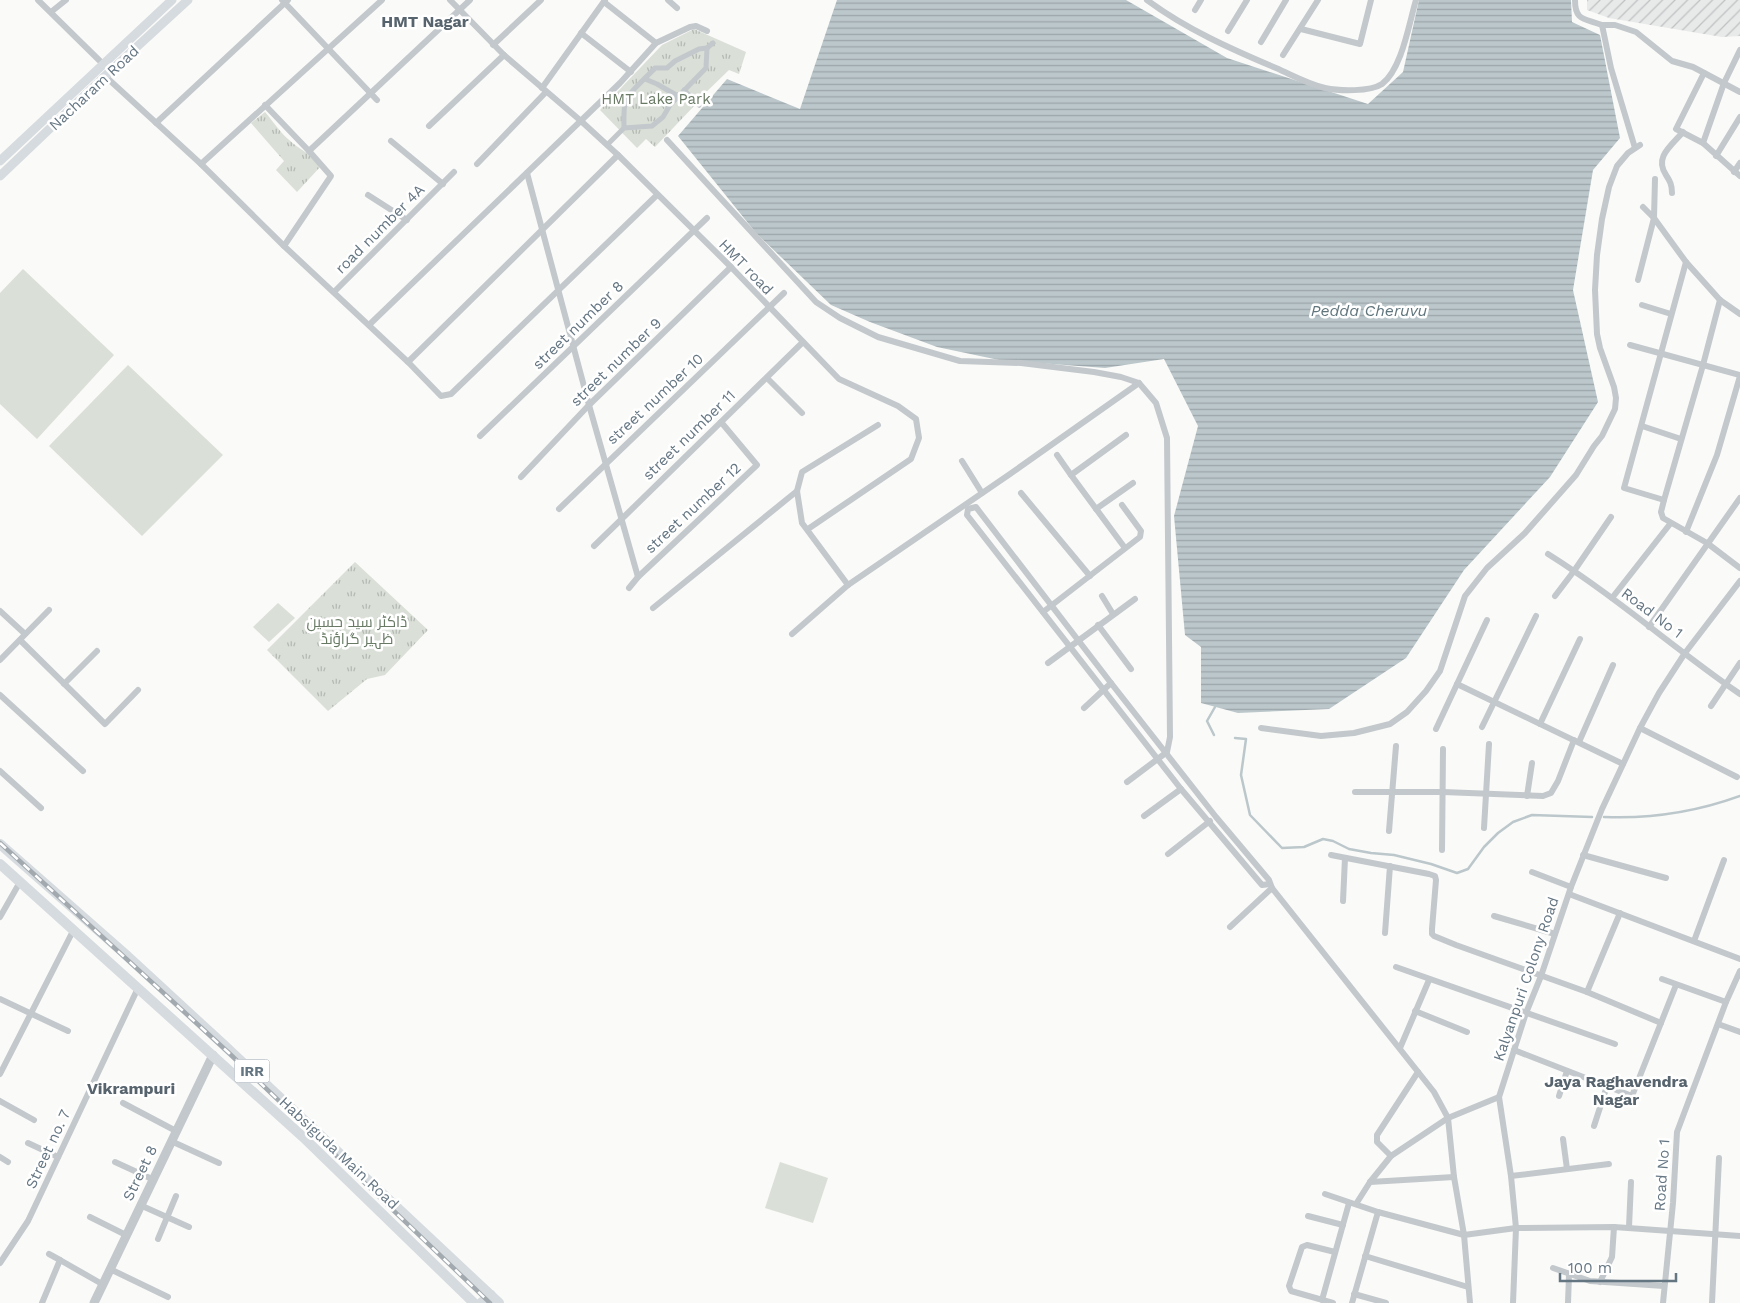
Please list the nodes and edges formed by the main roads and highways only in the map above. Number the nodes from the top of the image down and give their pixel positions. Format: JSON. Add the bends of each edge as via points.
{"nodes":[{"id":1,"x":172,"y":0,"type":"edge"},
{"id":2,"x":188,"y":0,"type":"edge"},
{"id":3,"x":0,"y":160,"type":"edge"},
{"id":4,"x":0,"y":176,"type":"edge"},
{"id":5,"x":0,"y":844,"type":"edge"},
{"id":6,"x":0,"y":864,"type":"edge"},
{"id":7,"x":495,"y":1299,"type":"edge"},
{"id":8,"x":474,"y":1303,"type":"edge"},
{"id":9,"x":481,"y":1303,"type":"edge"}],
"edges":[{"from":1,"to":3,"type":"main road","name":"Nacharam Road"},
{"from":2,"to":4,"type":"main road","name":"Nacharam Road"},
{"from":5,"to":7,"type":"main road","name":"Habsiguda Main Road","number":"IRR","via":[[217,1039]]},
{"from":6,"to":8,"type":"main road","name":"Habsiguda Main Road","number":"IRR","via":[[303,1137]]},
{"from":7,"to":9,"type":"main road"}]}
